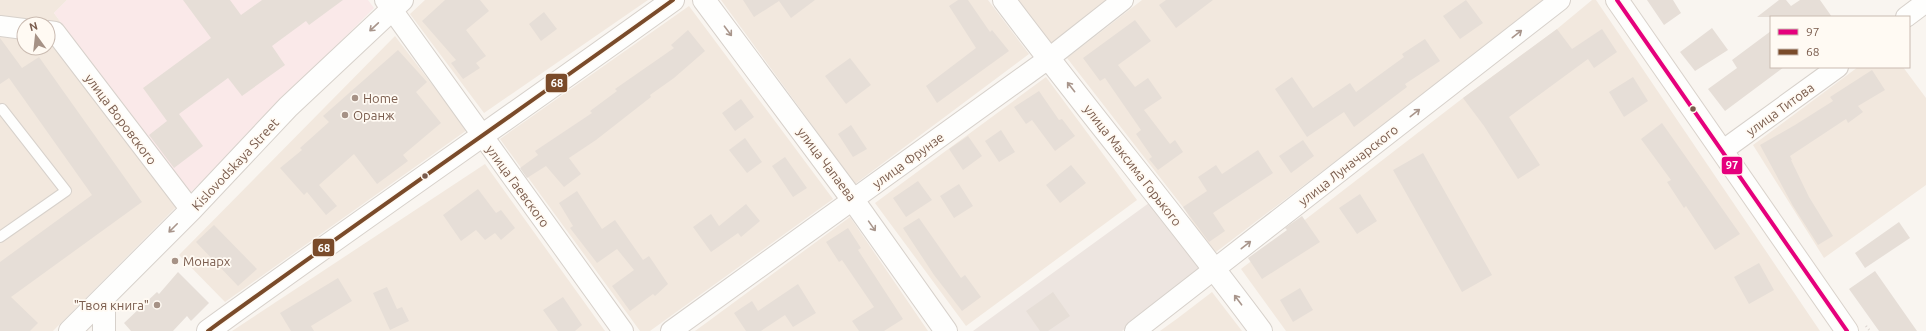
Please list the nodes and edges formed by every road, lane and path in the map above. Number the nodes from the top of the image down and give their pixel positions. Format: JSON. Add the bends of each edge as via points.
{"nodes":[{"id":1,"x":673,"y":0,"type":"edge"},
{"id":2,"x":704,"y":0,"type":"edge"},
{"id":3,"x":1004,"y":0,"type":"edge"},
{"id":4,"x":1123,"y":0,"type":"edge"},
{"id":5,"x":1560,"y":0,"type":"edge"},
{"id":6,"x":1617,"y":0,"type":"edge"},
{"id":7,"x":1926,"y":2,"type":"edge"},
{"id":8,"x":393,"y":3,"type":"edge"},
{"id":9,"x":1907,"y":16,"type":"edge"},
{"id":10,"x":0,"y":26,"type":"edge"},
{"id":11,"x":16,"y":28,"type":"edge"},
{"id":12,"x":56,"y":33,"type":"edge"},
{"id":13,"x":1048,"y":59,"type":"junction"},
{"id":14,"x":1837,"y":68,"type":"edge"},
{"id":15,"x":2,"y":109,"type":"dead end"},
{"id":16,"x":482,"y":137,"type":"junction"},
{"id":17,"x":1722,"y":152,"type":"junction"},
{"id":18,"x":854,"y":200,"type":"junction"},
{"id":19,"x":191,"y":210,"type":"junction"},
{"id":20,"x":0,"y":237,"type":"edge"},
{"id":21,"x":1215,"y":269,"type":"junction"},
{"id":22,"x":104,"y":297,"type":"junction"},
{"id":23,"x":70,"y":331,"type":"edge"},
{"id":24,"x":104,"y":331,"type":"edge"},
{"id":25,"x":208,"y":331,"type":"edge"},
{"id":26,"x":623,"y":331,"type":"edge"},
{"id":27,"x":671,"y":331,"type":"edge"},
{"id":28,"x":946,"y":331,"type":"edge"},
{"id":29,"x":1135,"y":331,"type":"edge"},
{"id":30,"x":1261,"y":331,"type":"edge"},
{"id":31,"x":1847,"y":331,"type":"edge"}],
"edges":[{"from":1,"to":16,"type":"street"},
{"from":2,"to":18,"type":"street","name":"улица Чапаева","one_way":true},
{"from":3,"to":13,"type":"street","name":"улица Максима Горького"},
{"from":4,"to":13,"type":"street","name":"улица Фрунзе"},
{"from":21,"to":5,"type":"street","name":"улица Луначарского","one_way":true},
{"from":6,"to":17,"type":"street"},
{"from":7,"to":9,"type":"street"},
{"from":8,"to":16,"type":"street","name":"улица Гаевского"},
{"from":8,"to":19,"type":"street","name":"Kislovodskaya Street","one_way":true,"via":[[288,107]]},
{"from":10,"to":11,"type":"street"},
{"from":12,"to":19,"type":"street","name":"улица Воровского"},
{"from":13,"to":18,"type":"street","name":"улица Фрунзе"},
{"from":21,"to":13,"type":"street","name":"улица Максима Горького","one_way":true},
{"from":14,"to":17,"type":"street","name":"улица Титова"},
{"from":15,"to":20,"type":"lane","via":[[66,191]]},
{"from":16,"to":25,"type":"street","via":[[334,239]]},
{"from":16,"to":26,"type":"street","name":"улица Гаевского"},
{"from":17,"to":31,"type":"street"},
{"from":18,"to":27,"type":"street","name":"улица Фрунзе"},
{"from":18,"to":28,"type":"street","name":"улица Чапаева","one_way":true},
{"from":19,"to":22,"type":"street","name":"Kislovodskaya Street","one_way":true},
{"from":21,"to":29,"type":"street","name":"улица Луначарского"},
{"from":30,"to":21,"type":"street","name":"улица Максима Горького","one_way":true},
{"from":22,"to":23,"type":"street","name":"Kislovodskaya Street"},
{"from":22,"to":24,"type":"street"}]}
